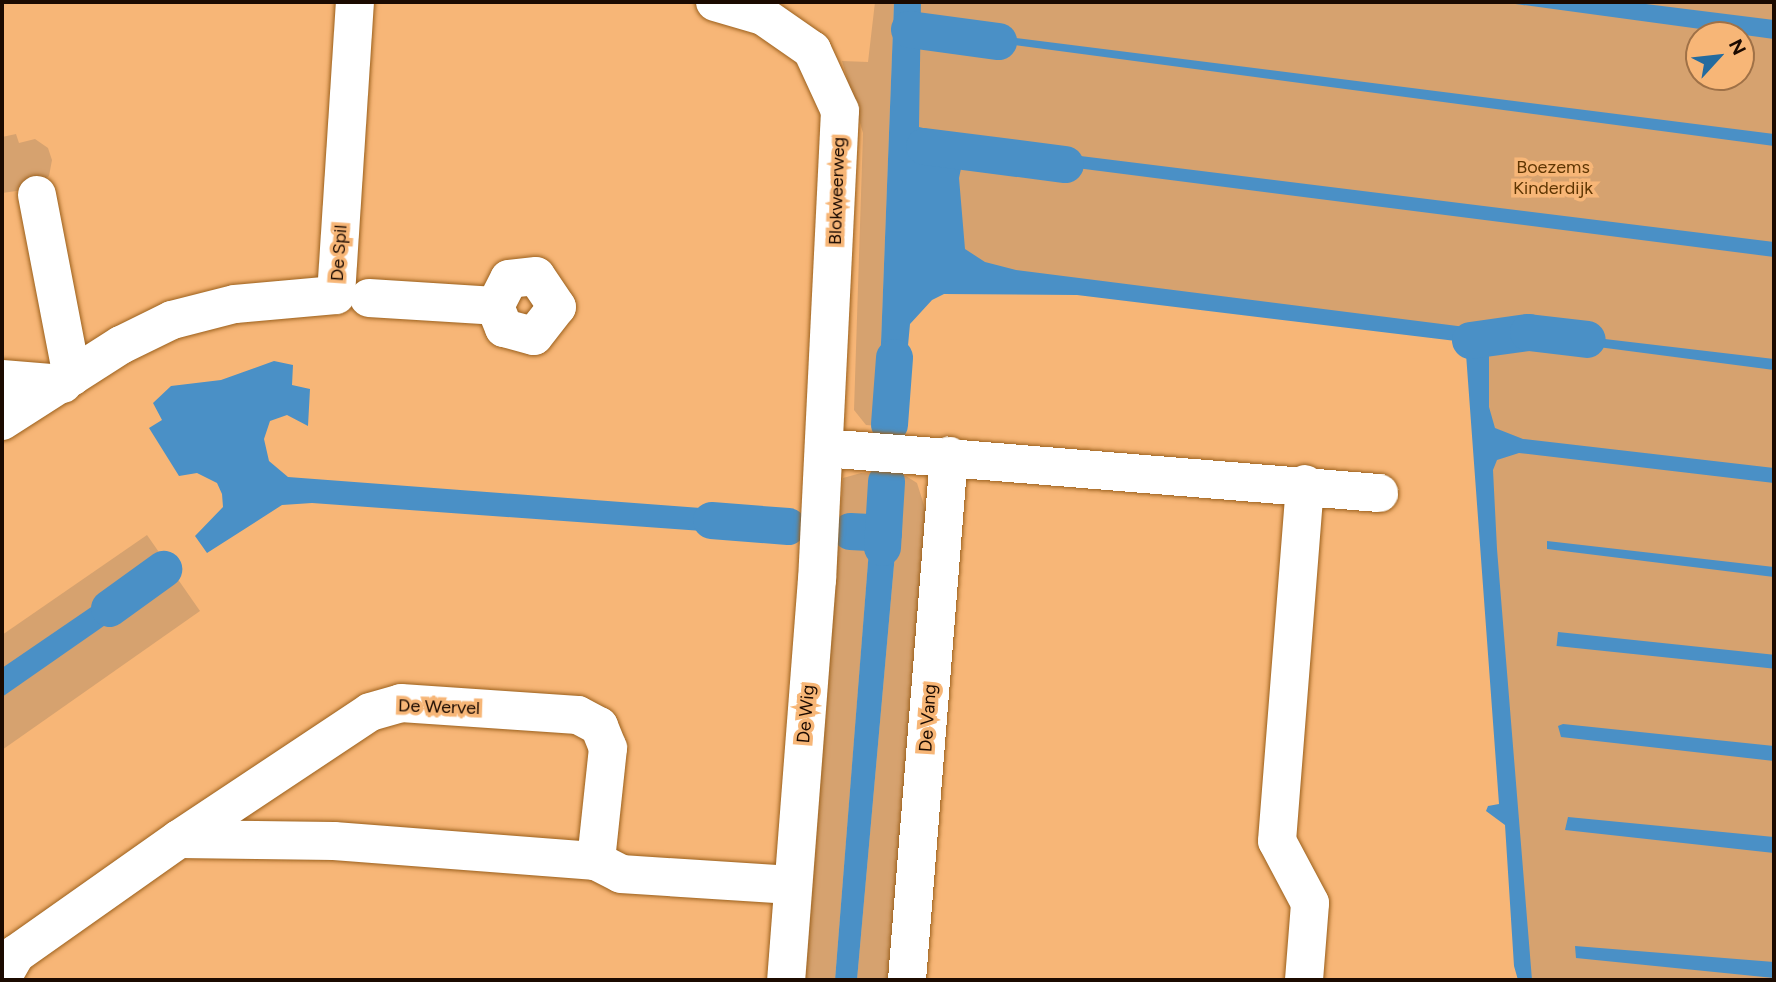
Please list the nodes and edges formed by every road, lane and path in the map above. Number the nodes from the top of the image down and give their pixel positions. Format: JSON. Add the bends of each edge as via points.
{"nodes":[{"id":1,"x":355,"y":2,"type":"edge"},
{"id":2,"x":715,"y":2,"type":"edge"},
{"id":3,"x":37,"y":195,"type":"dead end"},
{"id":4,"x":369,"y":298,"type":"dead end"},
{"id":5,"x":495,"y":306,"type":"dead end"},
{"id":6,"x":2,"y":379,"type":"edge"},
{"id":7,"x":67,"y":380,"type":"junction"},
{"id":8,"x":2,"y":421,"type":"edge"},
{"id":9,"x":824,"y":447,"type":"junction"},
{"id":10,"x":949,"y":456,"type":"junction"},
{"id":11,"x":1305,"y":484,"type":"junction"},
{"id":12,"x":1379,"y":493,"type":"dead end"},
{"id":13,"x":179,"y":839,"type":"junction"},
{"id":14,"x":596,"y":861,"type":"junction"},
{"id":15,"x":792,"y":885,"type":"junction"},
{"id":16,"x":2,"y":979,"type":"edge"},
{"id":17,"x":786,"y":980,"type":"edge"},
{"id":18,"x":907,"y":980,"type":"edge"},
{"id":19,"x":1304,"y":980,"type":"edge"}],
"edges":[{"from":1,"to":7,"type":"street","name":"De Spil","via":[[336,295],[235,304],[172,320]]},
{"from":2,"to":9,"type":"street","name":"Blokweerweg","via":[[763,16],[812,50],[840,111]]},
{"from":3,"to":7,"type":"street"},
{"from":4,"to":5,"type":"street"},
{"from":6,"to":7,"type":"street"},
{"from":7,"to":8,"type":"street","name":"De Spil"},
{"from":9,"to":10,"type":"street"},
{"from":9,"to":15,"type":"street","name":"De Wig"},
{"from":10,"to":11,"type":"street"},
{"from":10,"to":18,"type":"street","name":"De Vang"},
{"from":11,"to":12,"type":"street"},
{"from":11,"to":19,"type":"street","via":[[1277,841],[1310,903]]},
{"from":13,"to":14,"type":"street","via":[[334,841]]},
{"from":13,"to":14,"type":"street","name":"De Wervel","via":[[370,712],[401,703],[578,715],[599,726],[608,748]]},
{"from":13,"to":16,"type":"street","name":"De Wervel","via":[[16,954]]},
{"from":14,"to":15,"type":"street","via":[[621,874]]},
{"from":15,"to":17,"type":"street","name":"De Wig"}]}
